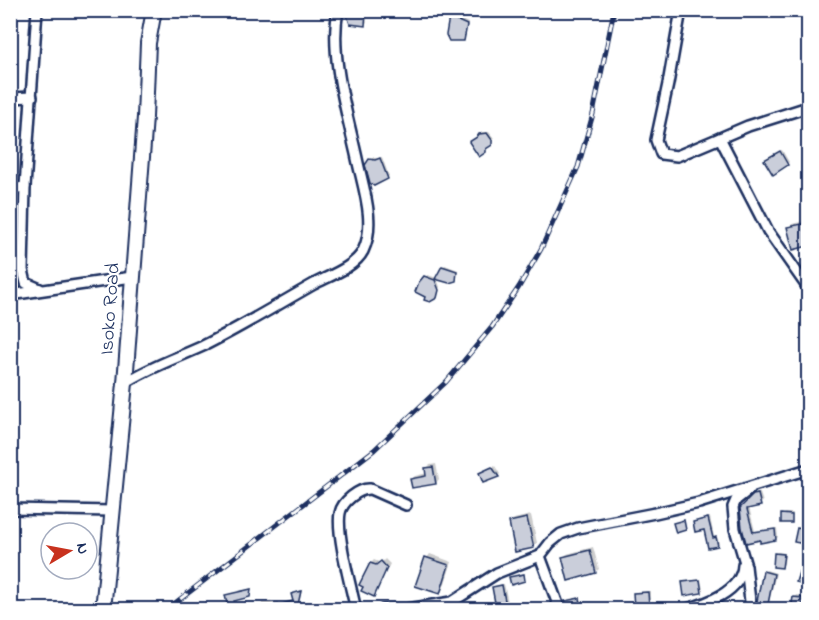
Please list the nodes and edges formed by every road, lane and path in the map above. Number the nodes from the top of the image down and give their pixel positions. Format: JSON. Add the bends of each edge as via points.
{"nodes":[{"id":1,"x":38,"y":10,"type":"edge"},
{"id":2,"x":154,"y":10,"type":"edge"},
{"id":3,"x":338,"y":10,"type":"edge"},
{"id":4,"x":681,"y":10,"type":"edge"},
{"id":5,"x":32,"y":96,"type":"junction"},
{"id":6,"x":10,"y":98,"type":"edge"},
{"id":7,"x":808,"y":106,"type":"edge"},
{"id":8,"x":720,"y":138,"type":"junction"},
{"id":9,"x":25,"y":187,"type":"junction"},
{"id":10,"x":10,"y":189,"type":"edge"},
{"id":11,"x":132,"y":277,"type":"junction"},
{"id":12,"x":808,"y":288,"type":"edge"},
{"id":13,"x":40,"y":290,"type":"junction"},
{"id":14,"x":10,"y":295,"type":"edge"},
{"id":15,"x":125,"y":383,"type":"junction"},
{"id":16,"x":808,"y":469,"type":"edge"},
{"id":17,"x":754,"y":485,"type":"junction"},
{"id":18,"x":406,"y":505,"type":"dead end"},
{"id":19,"x":10,"y":509,"type":"edge"},
{"id":20,"x":112,"y":511,"type":"junction"},
{"id":21,"x":540,"y":556,"type":"junction"},
{"id":22,"x":743,"y":557,"type":"junction"},
{"id":23,"x":453,"y":606,"type":"edge"},
{"id":24,"x":103,"y":609,"type":"edge"},
{"id":25,"x":356,"y":609,"type":"edge"},
{"id":26,"x":383,"y":609,"type":"edge"},
{"id":27,"x":560,"y":609,"type":"edge"},
{"id":28,"x":684,"y":609,"type":"edge"},
{"id":29,"x":751,"y":609,"type":"edge"}],
"edges":[{"from":1,"to":5,"type":"street"},
{"from":2,"to":11,"type":"street","name":"Isoko Road","via":[[148,43]]},
{"from":3,"to":15,"type":"street","via":[[336,46],[367,210],[369,232],[361,254],[250,322]]},
{"from":4,"to":8,"type":"street","via":[[657,148],[661,154],[672,157]]},
{"from":5,"to":6,"type":"street"},
{"from":5,"to":9,"type":"street"},
{"from":7,"to":8,"type":"street"},
{"from":8,"to":12,"type":"street","via":[[768,231]]},
{"from":9,"to":10,"type":"street"},
{"from":9,"to":13,"type":"street","via":[[24,277],[30,286]]},
{"from":11,"to":13,"type":"street"},
{"from":11,"to":15,"type":"street","name":"Isoko Road"},
{"from":13,"to":14,"type":"street"},
{"from":15,"to":20,"type":"street","name":"Isoko Road"},
{"from":16,"to":17,"type":"street"},
{"from":17,"to":21,"type":"street","via":[[699,503],[578,528],[561,534]]},
{"from":17,"to":22,"type":"street","via":[[733,507]]},
{"from":18,"to":25,"type":"street","via":[[364,488],[340,511]]},
{"from":19,"to":20,"type":"street"},
{"from":20,"to":24,"type":"street","name":"Isoko Road"},
{"from":21,"to":23,"type":"street","via":[[485,580]]},
{"from":21,"to":27,"type":"street"},
{"from":22,"to":28,"type":"street","via":[[735,585]]},
{"from":22,"to":29,"type":"street"},
{"from":23,"to":26,"type":"street"}]}
